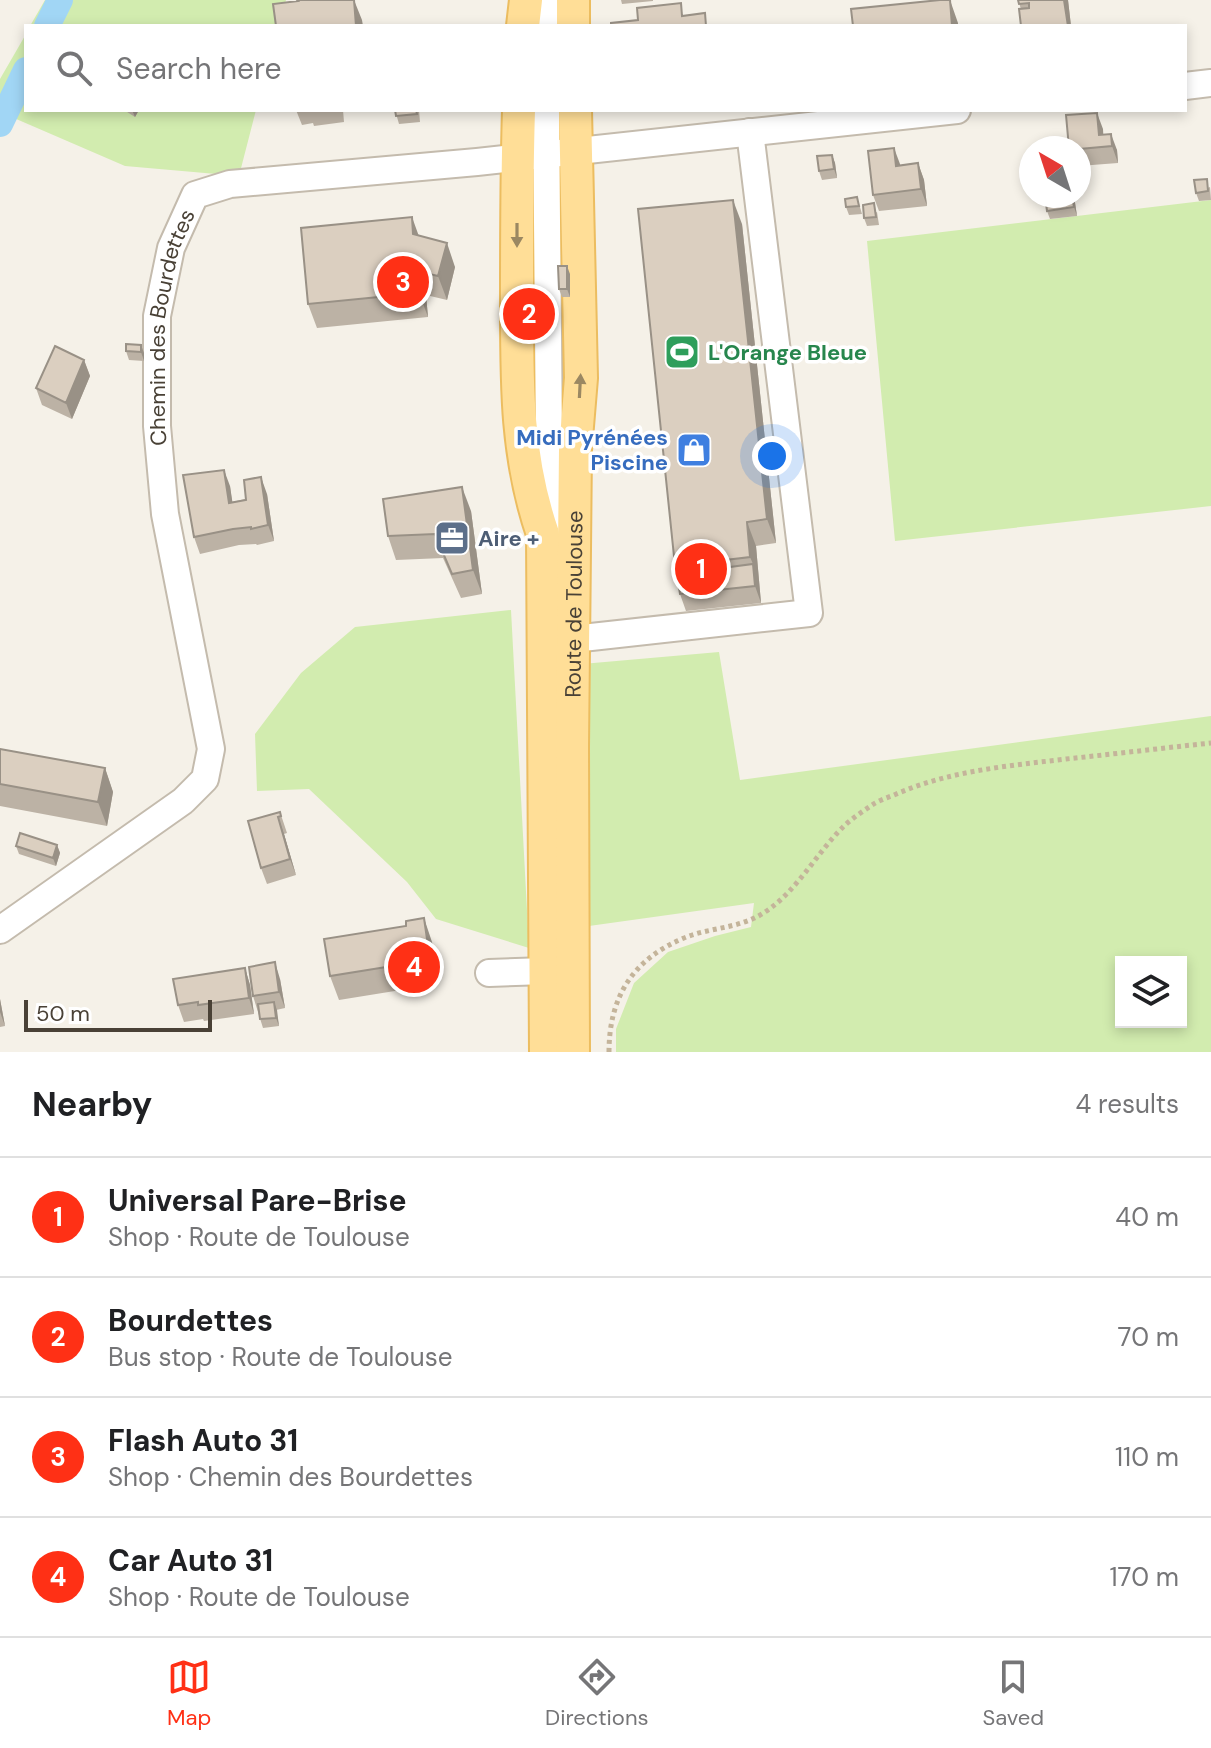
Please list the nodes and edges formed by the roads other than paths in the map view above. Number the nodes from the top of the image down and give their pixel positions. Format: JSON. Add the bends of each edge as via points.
{"nodes":[{"id":1,"x":526,"y":0,"type":"edge"},
{"id":2,"x":547,"y":0,"type":"edge"},
{"id":3,"x":573,"y":0,"type":"edge"},
{"id":4,"x":523,"y":24,"type":"edge"},
{"id":5,"x":547,"y":24,"type":"edge"},
{"id":6,"x":573,"y":24,"type":"edge"},
{"id":7,"x":1211,"y":83,"type":"edge"},
{"id":8,"x":1187,"y":86,"type":"edge"},
{"id":9,"x":520,"y":112,"type":"edge"},
{"id":10,"x":546,"y":112,"type":"edge"},
{"id":11,"x":574,"y":112,"type":"edge"},
{"id":12,"x":937,"y":112,"type":"edge"},
{"id":13,"x":750,"y":132,"type":"junction"},
{"id":14,"x":547,"y":154,"type":"junction"},
{"id":15,"x":549,"y":442,"type":"junction"},
{"id":16,"x":543,"y":534,"type":"junction"},
{"id":17,"x":573,"y":639,"type":"junction"},
{"id":18,"x":0,"y":930,"type":"edge"},
{"id":19,"x":546,"y":971,"type":"junction"},
{"id":20,"x":489,"y":973,"type":"dead end"},
{"id":21,"x":546,"y":1052,"type":"edge"},
{"id":22,"x":560,"y":1052,"type":"edge"},
{"id":23,"x":573,"y":1052,"type":"edge"}],
"edges":[{"from":1,"to":4,"type":"main road"},
{"from":2,"to":5,"type":"street"},
{"from":3,"to":6,"type":"main road"},
{"from":7,"to":8,"type":"street"},
{"from":9,"to":14,"type":"main road","name":"Route de Toulouse"},
{"from":10,"to":14,"type":"street","name":"Route de Toulouse"},
{"from":11,"to":14,"type":"main road","name":"Route de Toulouse"},
{"from":12,"to":13,"type":"street","name":"Chemin des Bourdettes"},
{"from":13,"to":14,"type":"street","name":"Chemin des Bourdettes"},
{"from":13,"to":17,"type":"street","via":[[809,613]]},
{"from":14,"to":15,"type":"street","name":"Route de Toulouse"},
{"from":14,"to":16,"type":"main road","name":"Route de Toulouse","one_way":true,"via":[[517,366],[521,443]]},
{"from":17,"to":14,"type":"main road","name":"Route de Toulouse","one_way":true,"via":[[581,378]]},
{"from":14,"to":18,"type":"street","name":"Chemin des Bourdettes","via":[[230,184],[195,195],[171,248],[157,316],[157,426],[165,514],[211,749],[205,779],[183,801]]},
{"from":15,"to":16,"type":"street","name":"Route de Toulouse"},
{"from":15,"to":22,"type":"street","name":"Route de Toulouse","via":[[557,489]]},
{"from":16,"to":19,"type":"main road","name":"Route de Toulouse"},
{"from":17,"to":23,"type":"main road","name":"Route de Toulouse"},
{"from":19,"to":20,"type":"street"},
{"from":19,"to":21,"type":"main road","name":"Route de Toulouse"}]}
